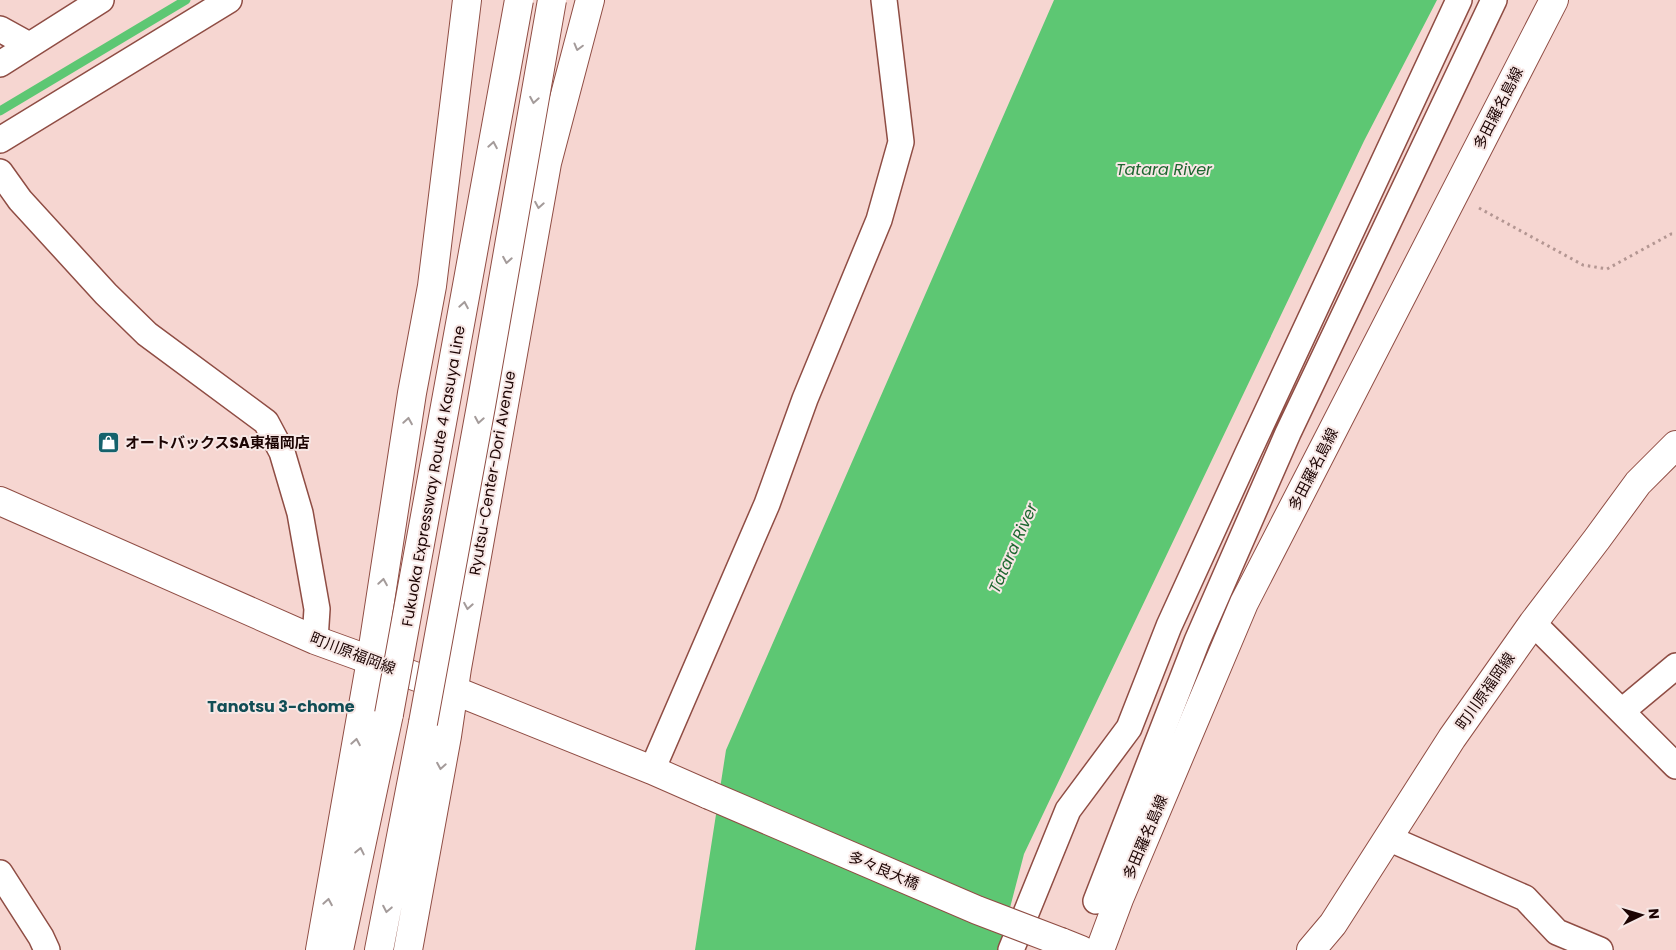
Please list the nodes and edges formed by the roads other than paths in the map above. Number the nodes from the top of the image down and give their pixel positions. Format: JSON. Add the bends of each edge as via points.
{"nodes":[{"id":1,"x":100,"y":0,"type":"edge"},
{"id":2,"x":229,"y":0,"type":"edge"},
{"id":3,"x":455,"y":0,"type":"edge"},
{"id":4,"x":467,"y":0,"type":"edge"},
{"id":5,"x":518,"y":0,"type":"edge"},
{"id":6,"x":552,"y":0,"type":"edge"},
{"id":7,"x":590,"y":0,"type":"edge"},
{"id":8,"x":884,"y":0,"type":"edge"},
{"id":9,"x":1459,"y":0,"type":"edge"},
{"id":10,"x":1494,"y":0,"type":"edge"},
{"id":11,"x":1554,"y":0,"type":"edge"},
{"id":12,"x":0,"y":29,"type":"edge"},
{"id":13,"x":29,"y":45,"type":"junction"},
{"id":14,"x":460,"y":52,"type":"junction"},
{"id":15,"x":0,"y":64,"type":"edge"},
{"id":16,"x":0,"y":140,"type":"edge"},
{"id":17,"x":0,"y":172,"type":"edge"},
{"id":18,"x":1676,"y":445,"type":"edge"},
{"id":19,"x":0,"y":501,"type":"edge"},
{"id":20,"x":1533,"y":623,"type":"junction"},
{"id":21,"x":316,"y":640,"type":"junction"},
{"id":22,"x":371,"y":660,"type":"junction"},
{"id":23,"x":1676,"y":666,"type":"edge"},
{"id":24,"x":453,"y":690,"type":"junction"},
{"id":25,"x":1622,"y":711,"type":"junction"},
{"id":26,"x":1676,"y":766,"type":"edge"},
{"id":27,"x":652,"y":770,"type":"junction"},
{"id":28,"x":709,"y":795,"type":"joint"},
{"id":29,"x":1388,"y":838,"type":"junction"},
{"id":30,"x":0,"y":873,"type":"edge"},
{"id":31,"x":1096,"y":901,"type":"dead end"},
{"id":32,"x":1071,"y":946,"type":"edge"},
{"id":33,"x":47,"y":950,"type":"edge"},
{"id":34,"x":320,"y":950,"type":"edge"},
{"id":35,"x":339,"y":950,"type":"edge"},
{"id":36,"x":379,"y":950,"type":"edge"},
{"id":37,"x":408,"y":950,"type":"edge"},
{"id":38,"x":1012,"y":950,"type":"edge"},
{"id":39,"x":1100,"y":950,"type":"edge"},
{"id":40,"x":1311,"y":950,"type":"edge"},
{"id":41,"x":1600,"y":950,"type":"edge"}],
"edges":[{"from":1,"to":13,"type":"street"},
{"from":2,"to":16,"type":"street"},
{"from":3,"to":14,"type":"main road"},
{"from":4,"to":14,"type":"main road"},
{"from":35,"to":5,"type":"main road","name":"Fukuoka Expressway Route 4 Kasuya Line","one_way":true,"bridge":true,"via":[[389,714]]},
{"from":6,"to":36,"type":"main road","one_way":true,"bridge":true,"via":[[480,416]]},
{"from":7,"to":24,"type":"main road","name":"Ryutsu-Center-Dori Avenue","one_way":true,"via":[[547,163]]},
{"from":8,"to":27,"type":"street","via":[[901,142],[879,220],[805,398],[767,504]]},
{"from":9,"to":38,"type":"street","via":[[1177,608],[1129,728],[1068,810]]},
{"from":10,"to":31,"type":"street","via":[[1288,433],[1197,641]]},
{"from":11,"to":39,"type":"main road","name":"多田羅名島線","via":[[1244,603]]},
{"from":12,"to":13,"type":"street"},
{"from":13,"to":15,"type":"street"},
{"from":22,"to":14,"type":"main road","one_way":true,"via":[[412,393],[432,286]]},
{"from":17,"to":21,"type":"street","via":[[20,200],[146,334],[266,422],[282,452],[300,513],[317,609]]},
{"from":18,"to":20,"type":"main road","name":"町川原福岡線","via":[[1638,483]]},
{"from":19,"to":21,"type":"main road","name":"町川原福岡線"},
{"from":20,"to":25,"type":"street"},
{"from":20,"to":29,"type":"main road","name":"町川原福岡線","via":[[1452,738]]},
{"from":21,"to":22,"type":"main road","name":"町川原福岡線"},
{"from":22,"to":24,"type":"main road","name":"町川原福岡線"},
{"from":34,"to":22,"type":"main road","one_way":true},
{"from":23,"to":25,"type":"street"},
{"from":24,"to":27,"type":"main road","name":"町川原福岡線"},
{"from":24,"to":37,"type":"main road","name":"Ryutsu-Center-Dori Avenue","one_way":true},
{"from":25,"to":26,"type":"street"},
{"from":27,"to":28,"type":"main road","name":"町川原福岡線"},
{"from":28,"to":32,"type":"main road","name":"多々良大橋","bridge":true,"via":[[968,906]]},
{"from":29,"to":40,"type":"main road","name":"町川原福岡線","via":[[1334,924]]},
{"from":29,"to":41,"type":"street","via":[[1525,898],[1557,932]]},
{"from":30,"to":33,"type":"street"}]}
